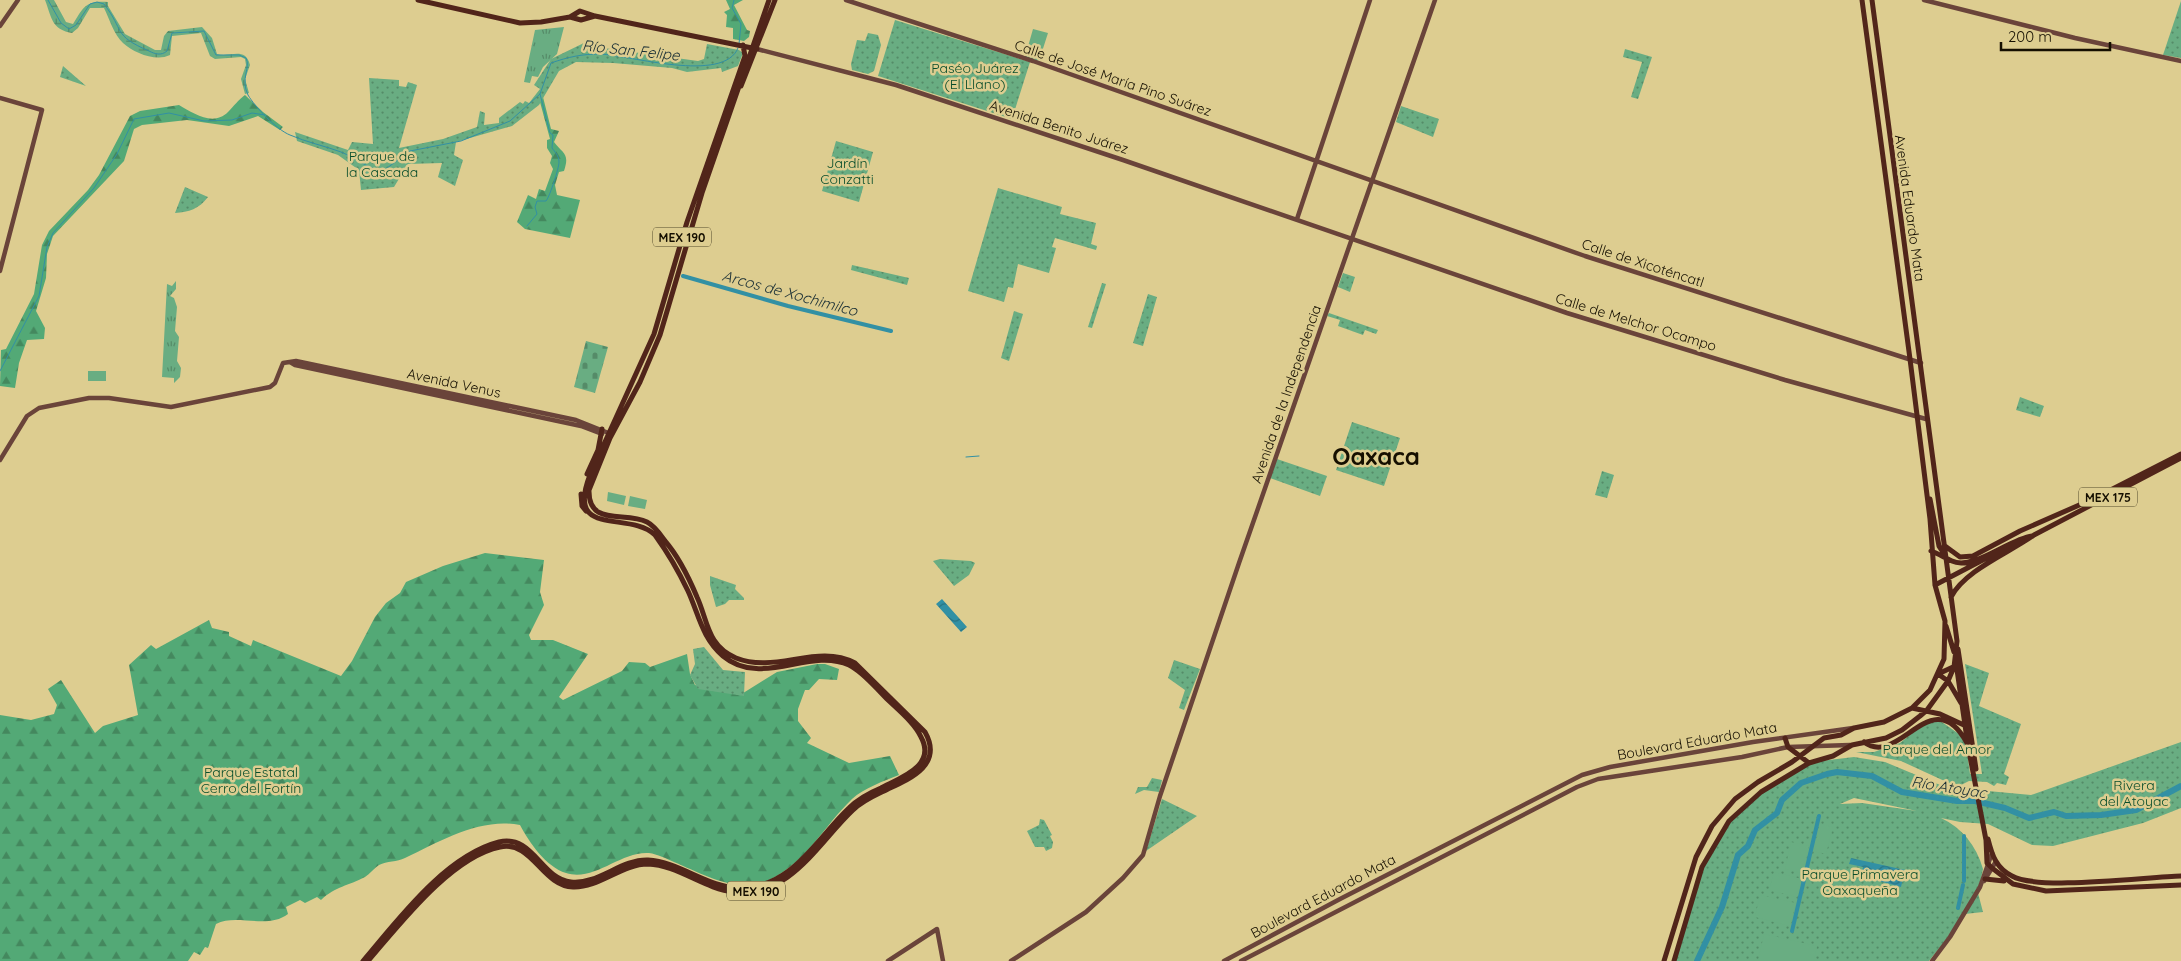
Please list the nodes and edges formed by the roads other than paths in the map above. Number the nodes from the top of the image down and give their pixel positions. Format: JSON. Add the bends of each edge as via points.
{"nodes":[{"id":1,"x":18,"y":0,"type":"edge"},
{"id":2,"x":418,"y":0,"type":"edge"},
{"id":3,"x":769,"y":0,"type":"edge"},
{"id":4,"x":775,"y":0,"type":"edge"},
{"id":5,"x":846,"y":0,"type":"edge"},
{"id":6,"x":1370,"y":0,"type":"edge"},
{"id":7,"x":1435,"y":0,"type":"edge"},
{"id":8,"x":1862,"y":0,"type":"edge"},
{"id":9,"x":1872,"y":0,"type":"edge"},
{"id":10,"x":1924,"y":0,"type":"edge"},
{"id":11,"x":595,"y":16,"type":"junction"},
{"id":12,"x":570,"y":17,"type":"junction"},
{"id":13,"x":0,"y":26,"type":"edge"},
{"id":14,"x":743,"y":45,"type":"junction"},
{"id":15,"x":754,"y":48,"type":"junction"},
{"id":16,"x":2181,"y":61,"type":"edge"},
{"id":17,"x":1872,"y":74,"type":"junction"},
{"id":18,"x":736,"y":96,"type":"junction"},
{"id":19,"x":0,"y":98,"type":"edge"},
{"id":20,"x":1885,"y":98,"type":"junction"},
{"id":21,"x":729,"y":102,"type":"junction"},
{"id":22,"x":1317,"y":162,"type":"junction"},
{"id":23,"x":1371,"y":182,"type":"junction"},
{"id":24,"x":1297,"y":219,"type":"junction"},
{"id":25,"x":1351,"y":239,"type":"junction"},
{"id":26,"x":0,"y":271,"type":"edge"},
{"id":27,"x":1910,"y":359,"type":"junction"},
{"id":28,"x":1920,"y":363,"type":"junction"},
{"id":29,"x":1918,"y":417,"type":"junction"},
{"id":30,"x":1926,"y":419,"type":"junction"},
{"id":31,"x":607,"y":434,"type":"junction"},
{"id":32,"x":2181,"y":454,"type":"edge"},
{"id":33,"x":2181,"y":458,"type":"edge"},
{"id":34,"x":0,"y":460,"type":"edge"},
{"id":35,"x":1926,"y":486,"type":"junction"},
{"id":36,"x":588,"y":512,"type":"junction"},
{"id":37,"x":596,"y":512,"type":"junction"},
{"id":38,"x":2038,"y":525,"type":"junction"},
{"id":39,"x":2050,"y":531,"type":"dead end"},
{"id":40,"x":2034,"y":536,"type":"junction"},
{"id":41,"x":2025,"y":537,"type":"junction"},
{"id":42,"x":1944,"y":546,"type":"junction"},
{"id":43,"x":1931,"y":551,"type":"junction"},
{"id":44,"x":1946,"y":556,"type":"junction"},
{"id":45,"x":1949,"y":578,"type":"junction"},
{"id":46,"x":1935,"y":585,"type":"junction"},
{"id":47,"x":1950,"y":597,"type":"junction"},
{"id":48,"x":1945,"y":621,"type":"junction"},
{"id":49,"x":706,"y":631,"type":"junction"},
{"id":50,"x":1957,"y":641,"type":"junction"},
{"id":51,"x":1955,"y":654,"type":"junction"},
{"id":52,"x":747,"y":664,"type":"junction"},
{"id":53,"x":1954,"y":667,"type":"junction"},
{"id":54,"x":1938,"y":674,"type":"junction"},
{"id":55,"x":1948,"y":681,"type":"junction"},
{"id":56,"x":1911,"y":709,"type":"junction"},
{"id":57,"x":1963,"y":709,"type":"junction"},
{"id":58,"x":1927,"y":710,"type":"junction"},
{"id":59,"x":1918,"y":717,"type":"junction"},
{"id":60,"x":1966,"y":726,"type":"junction"},
{"id":61,"x":1854,"y":728,"type":"junction"},
{"id":62,"x":1971,"y":733,"type":"junction"},
{"id":63,"x":1785,"y":738,"type":"junction"},
{"id":64,"x":1864,"y":742,"type":"junction"},
{"id":65,"x":1814,"y":745,"type":"junction"},
{"id":66,"x":1852,"y":745,"type":"junction"},
{"id":67,"x":1968,"y":746,"type":"junction"},
{"id":68,"x":1788,"y":747,"type":"junction"},
{"id":69,"x":1799,"y":757,"type":"junction"},
{"id":70,"x":1792,"y":762,"type":"junction"},
{"id":71,"x":1809,"y":763,"type":"junction"},
{"id":72,"x":1798,"y":769,"type":"junction"},
{"id":73,"x":1975,"y":771,"type":"junction"},
{"id":74,"x":1987,"y":840,"type":"junction"},
{"id":75,"x":1992,"y":853,"type":"junction"},
{"id":76,"x":1987,"y":863,"type":"junction"},
{"id":77,"x":1994,"y":866,"type":"junction"},
{"id":78,"x":2181,"y":876,"type":"edge"},
{"id":79,"x":1986,"y":879,"type":"junction"},
{"id":80,"x":2013,"y":884,"type":"junction"},
{"id":81,"x":2181,"y":885,"type":"edge"},
{"id":82,"x":1980,"y":887,"type":"junction"},
{"id":83,"x":1666,"y":955,"type":"junction"},
{"id":84,"x":1674,"y":959,"type":"edge"},
{"id":85,"x":363,"y":961,"type":"edge"},
{"id":86,"x":368,"y":961,"type":"edge"},
{"id":87,"x":888,"y":961,"type":"edge"},
{"id":88,"x":943,"y":961,"type":"edge"},
{"id":89,"x":1011,"y":961,"type":"edge"},
{"id":90,"x":1224,"y":961,"type":"edge"},
{"id":91,"x":1241,"y":961,"type":"edge"},
{"id":92,"x":1664,"y":961,"type":"edge"},
{"id":93,"x":1932,"y":961,"type":"edge"}],
"edges":[{"from":1,"to":13,"type":"main road"},
{"from":2,"to":12,"type":"main road","via":[[520,23]]},
{"from":3,"to":15,"type":"main road","number":"MEX 190"},
{"from":4,"to":15,"type":"main road","number":"MEX 190"},
{"from":5,"to":22,"type":"main road","name":"Calle de José María Pino Suárez","via":[[1033,61]]},
{"from":6,"to":22,"type":"main road"},
{"from":7,"to":23,"type":"main road","name":"Avenida de la Independencia"},
{"from":8,"to":17,"type":"main road","name":"Avenida Eduardo Mata"},
{"from":9,"to":20,"type":"main road","name":"Avenida Eduardo Mata"},
{"from":10,"to":16,"type":"main road"},
{"from":11,"to":12,"type":"main road","via":[[581,20]]},
{"from":11,"to":12,"type":"main road","via":[[580,11]]},
{"from":11,"to":14,"type":"main road"},
{"from":14,"to":15,"type":"main road"},
{"from":14,"to":21,"type":"main road","via":[[745,56]]},
{"from":15,"to":18,"type":"main road","number":"MEX 190"},
{"from":15,"to":24,"type":"main road","name":"Avenida Benito Juárez","via":[[896,85]]},
{"from":17,"to":20,"type":"main road","via":[[1877,97]]},
{"from":17,"to":27,"type":"main road","name":"Avenida Eduardo Mata"},
{"from":18,"to":21,"type":"main road","number":"MEX 190"},
{"from":18,"to":31,"type":"main road","number":"MEX 190","via":[[702,193],[660,335],[640,382]]},
{"from":19,"to":26,"type":"main road","via":[[42,110]]},
{"from":20,"to":28,"type":"main road","name":"Avenida Eduardo Mata"},
{"from":21,"to":31,"type":"main road","number":"MEX 190","via":[[686,222],[654,334]]},
{"from":22,"to":23,"type":"main road","name":"Calle de José María Pino Suárez"},
{"from":22,"to":24,"type":"main road"},
{"from":23,"to":25,"type":"main road","name":"Avenida de la Independencia"},
{"from":23,"to":27,"type":"main road","name":"Calle de Xicoténcatl","via":[[1692,292]]},
{"from":24,"to":25,"type":"main road","name":"Avenida Benito Juárez"},
{"from":25,"to":29,"type":"main road","name":"Calle de Melchor Ocampo","via":[[1567,313]]},
{"from":25,"to":89,"type":"main road","name":"Avenida de la Independencia","via":[[1160,796],[1143,855],[1124,878],[1083,915]]},
{"from":27,"to":28,"type":"main road","name":"Calle de Xicoténcatl"},
{"from":27,"to":29,"type":"main road","name":"Avenida Eduardo Mata"},
{"from":28,"to":30,"type":"main road","name":"Avenida Eduardo Mata"},
{"from":29,"to":30,"type":"main road","name":"Calle de Melchor Ocampo"},
{"from":29,"to":35,"type":"main road","name":"Boulevard Eduardo Mata"},
{"from":30,"to":42,"type":"main road","name":"Boulevard Eduardo Mata"},
{"from":31,"to":34,"type":"main road","name":"Avenida Venus","via":[[288,362],[282,365],[270,387],[175,407],[89,398],[39,408],[27,416]]},
{"from":31,"to":36,"type":"main road","via":[[581,493],[582,506]]},
{"from":31,"to":37,"type":"main road","number":"MEX 190","via":[[589,490],[590,505]]},
{"from":32,"to":38,"type":"main road","number":"MEX 175"},
{"from":33,"to":40,"type":"main road","number":"MEX 175"},
{"from":35,"to":43,"type":"main road","name":"Boulevard Eduardo Mata"},
{"from":35,"to":44,"type":"main road","via":[[1939,546]]},
{"from":36,"to":37,"type":"main road"},
{"from":36,"to":49,"type":"main road","number":"MEX 190","via":[[607,522],[638,525],[655,535],[689,593]]},
{"from":37,"to":49,"type":"main road","number":"MEX 190","via":[[639,519],[653,526],[668,544],[696,594]]},
{"from":38,"to":41,"type":"main road","number":"MEX 175"},
{"from":38,"to":42,"type":"main road","via":[[1974,556],[1960,557]]},
{"from":39,"to":40,"type":"main road"},
{"from":40,"to":41,"type":"main road","number":"MEX 175"},
{"from":40,"to":47,"type":"main road","via":[[1977,570],[1956,586]]},
{"from":41,"to":44,"type":"main road","number":"MEX 175","via":[[1979,559],[1953,562]]},
{"from":41,"to":45,"type":"main road","number":"MEX 175"},
{"from":42,"to":44,"type":"main road","name":"Boulevard Eduardo Mata"},
{"from":43,"to":44,"type":"main road","number":"MEX 175"},
{"from":43,"to":46,"type":"main road","name":"Boulevard Eduardo Mata"},
{"from":44,"to":45,"type":"main road","name":"Boulevard Eduardo Mata"},
{"from":45,"to":46,"type":"main road","number":"MEX 175"},
{"from":45,"to":47,"type":"main road","name":"Boulevard Eduardo Mata"},
{"from":46,"to":48,"type":"main road","name":"Boulevard Eduardo Mata"},
{"from":47,"to":50,"type":"main road","name":"Boulevard Eduardo Mata"},
{"from":48,"to":51,"type":"main road"},
{"from":48,"to":54,"type":"main road","name":"Boulevard Eduardo Mata","via":[[1944,659]]},
{"from":49,"to":52,"type":"main road","number":"MEX 190","via":[[724,657]]},
{"from":50,"to":51,"type":"main road","name":"Boulevard Eduardo Mata"},
{"from":50,"to":62,"type":"main road"},
{"from":51,"to":53,"type":"main road","name":"Boulevard Eduardo Mata"},
{"from":51,"to":57,"type":"main road"},
{"from":52,"to":85,"type":"main road","number":"MEX 190","via":[[768,669],[827,660],[854,668],[921,735],[924,750],[920,765],[912,773],[856,802],[795,867],[773,881],[755,887],[719,884],[647,860],[627,864],[586,881],[570,882],[549,872],[523,845],[506,841],[498,843],[460,862],[432,884]]},
{"from":52,"to":86,"type":"main road","number":"MEX 190","via":[[826,655],[855,663],[925,732],[929,749],[924,766],[912,778],[858,806],[795,872],[756,891],[713,888],[648,864],[572,887],[547,875],[522,850],[509,846],[492,849],[429,891]]},
{"from":53,"to":54,"type":"main road"},
{"from":53,"to":55,"type":"main road","name":"Boulevard Eduardo Mata"},
{"from":54,"to":55,"type":"main road"},
{"from":54,"to":56,"type":"main road","name":"Boulevard Eduardo Mata","via":[[1930,690]]},
{"from":55,"to":57,"type":"main road"},
{"from":55,"to":58,"type":"main road","name":"Boulevard Eduardo Mata"},
{"from":56,"to":58,"type":"main road"},
{"from":56,"to":59,"type":"main road"},
{"from":56,"to":61,"type":"main road","name":"Boulevard Eduardo Mata","via":[[1884,722]]},
{"from":57,"to":60,"type":"main road"},
{"from":58,"to":59,"type":"main road","name":"Boulevard Eduardo Mata"},
{"from":58,"to":60,"type":"main road"},
{"from":59,"to":64,"type":"main road","name":"Boulevard Eduardo Mata","via":[[1894,734]]},
{"from":60,"to":62,"type":"main road"},
{"from":60,"to":67,"type":"main road"},
{"from":61,"to":63,"type":"main road","name":"Boulevard Eduardo Mata"},
{"from":61,"to":65,"type":"main road","via":[[1841,735],[1824,738]]},
{"from":62,"to":73,"type":"main road"},
{"from":63,"to":68,"type":"main road"},
{"from":63,"to":90,"type":"main road","name":"Boulevard Eduardo Mata","via":[[1610,767],[1570,779]]},
{"from":64,"to":66,"type":"main road","name":"Boulevard Eduardo Mata"},
{"from":64,"to":67,"type":"main road","via":[[1872,747],[1887,746],[1928,720],[1936,719],[1950,725]]},
{"from":65,"to":66,"type":"main road","name":"Boulevard Eduardo Mata"},
{"from":65,"to":68,"type":"main road","name":"Boulevard Eduardo Mata"},
{"from":65,"to":69,"type":"main road"},
{"from":66,"to":71,"type":"main road","via":[[1833,756]]},
{"from":67,"to":73,"type":"main road"},
{"from":68,"to":69,"type":"main road"},
{"from":68,"to":91,"type":"main road","name":"Boulevard Eduardo Mata","via":[[1598,779],[1576,786]]},
{"from":69,"to":70,"type":"main road"},
{"from":69,"to":71,"type":"main road"},
{"from":70,"to":72,"type":"main road","via":[[1797,763]]},
{"from":70,"to":83,"type":"main road","via":[[1735,799],[1712,826],[1696,857]]},
{"from":71,"to":72,"type":"main road"},
{"from":72,"to":84,"type":"main road","via":[[1742,808],[1717,838],[1702,867]]},
{"from":73,"to":74,"type":"main road"},
{"from":74,"to":75,"type":"main road"},
{"from":74,"to":76,"type":"main road"},
{"from":75,"to":76,"type":"main road"},
{"from":75,"to":77,"type":"main road"},
{"from":76,"to":77,"type":"main road"},
{"from":76,"to":82,"type":"main road"},
{"from":77,"to":78,"type":"main road","via":[[2010,876],[2032,882]]},
{"from":77,"to":79,"type":"main road"},
{"from":77,"to":80,"type":"main road"},
{"from":79,"to":80,"type":"main road"},
{"from":79,"to":82,"type":"main road"},
{"from":80,"to":81,"type":"main road","via":[[2046,891]]},
{"from":82,"to":93,"type":"main road"},
{"from":83,"to":84,"type":"main road"},
{"from":83,"to":92,"type":"main road"},
{"from":87,"to":88,"type":"main road","via":[[937,929]]}]}
